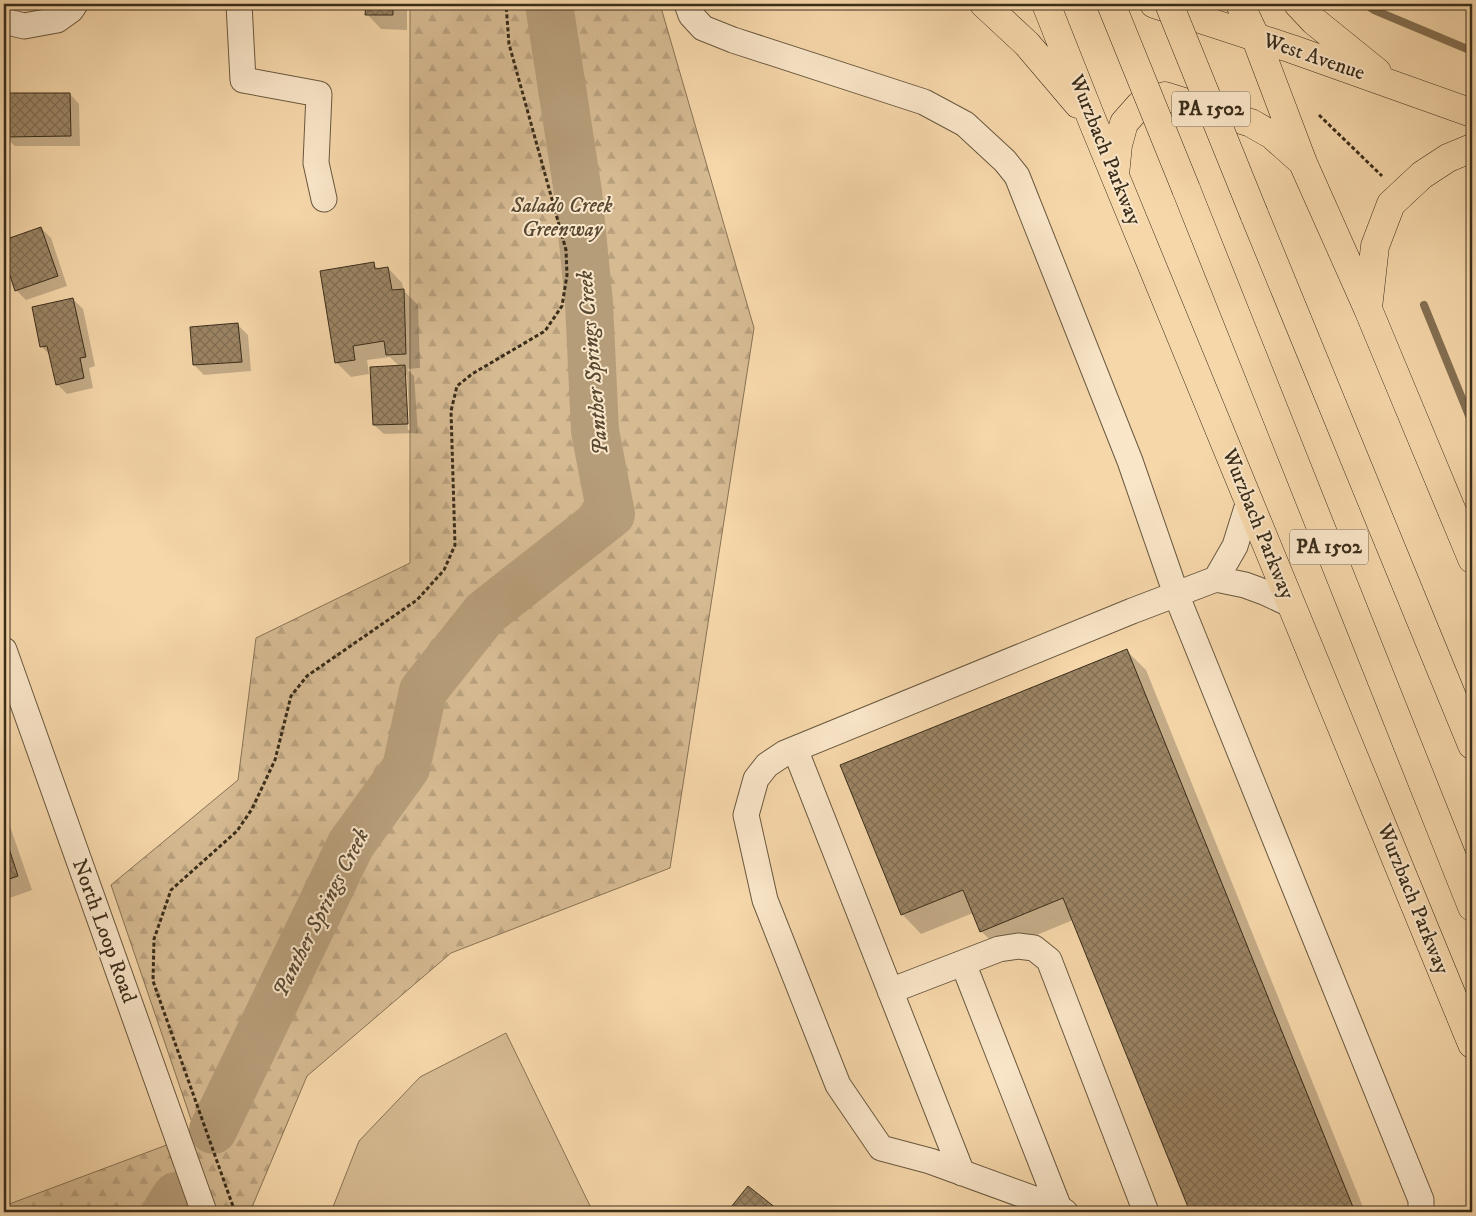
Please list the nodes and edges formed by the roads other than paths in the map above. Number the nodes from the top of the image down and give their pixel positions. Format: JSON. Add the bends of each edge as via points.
{"nodes":[{"id":1,"x":75,"y":4,"type":"edge"},
{"id":2,"x":240,"y":4,"type":"edge"},
{"id":3,"x":687,"y":4,"type":"edge"},
{"id":4,"x":984,"y":4,"type":"edge"},
{"id":5,"x":1046,"y":4,"type":"edge"},
{"id":6,"x":1111,"y":4,"type":"edge"},
{"id":7,"x":1154,"y":4,"type":"edge"},
{"id":8,"x":1169,"y":4,"type":"edge"},
{"id":9,"x":1240,"y":4,"type":"edge"},
{"id":10,"x":1298,"y":4,"type":"edge"},
{"id":11,"x":4,"y":21,"type":"edge"},
{"id":12,"x":1255,"y":36,"type":"junction"},
{"id":13,"x":1394,"y":85,"type":"junction"},
{"id":14,"x":1472,"y":113,"type":"edge"},
{"id":15,"x":1092,"y":120,"type":"junction"},
{"id":16,"x":1472,"y":148,"type":"edge"},
{"id":17,"x":1303,"y":163,"type":"junction"},
{"id":18,"x":1115,"y":175,"type":"junction"},
{"id":19,"x":324,"y":199,"type":"dead end"},
{"id":20,"x":1368,"y":309,"type":"junction"},
{"id":21,"x":1249,"y":501,"type":"junction"},
{"id":22,"x":1472,"y":558,"type":"edge"},
{"id":23,"x":1216,"y":579,"type":"junction"},
{"id":24,"x":1176,"y":594,"type":"junction"},
{"id":25,"x":1292,"y":605,"type":"junction"},
{"id":26,"x":4,"y":650,"type":"edge"},
{"id":27,"x":1472,"y":745,"type":"edge"},
{"id":28,"x":795,"y":749,"type":"junction"},
{"id":29,"x":1472,"y":907,"type":"edge"},
{"id":30,"x":963,"y":962,"type":"junction"},
{"id":31,"x":890,"y":991,"type":"junction"},
{"id":32,"x":1472,"y":1044,"type":"edge"},
{"id":33,"x":962,"y":1173,"type":"junction"},
{"id":34,"x":1062,"y":1210,"type":"edge"},
{"id":35,"x":204,"y":1212,"type":"edge"},
{"id":36,"x":1146,"y":1212,"type":"edge"},
{"id":37,"x":1421,"y":1212,"type":"edge"}],
"edges":[{"from":1,"to":11,"type":"street","via":[[57,20],[24,26]]},
{"from":2,"to":19,"type":"street","via":[[243,80],[320,94],[316,163]]},
{"from":3,"to":24,"type":"street","via":[[691,16],[703,28],[924,102],[965,124],[1005,161],[1017,176],[1130,461]]},
{"from":4,"to":15,"type":"main road","via":[[1027,44]]},
{"from":5,"to":15,"type":"main road","name":"Wurzbach Parkway"},
{"from":6,"to":29,"type":"main road","number":"PA 1502","bridge":true},
{"from":7,"to":12,"type":"main road","name":"West Avenue"},
{"from":8,"to":27,"type":"main road","number":"PA 1502","bridge":true},
{"from":9,"to":12,"type":"main road"},
{"from":10,"to":13,"type":"main road","via":[[1314,21]]},
{"from":12,"to":13,"type":"main road","name":"West Avenue"},
{"from":12,"to":17,"type":"main road"},
{"from":13,"to":14,"type":"main road","name":"West Avenue"},
{"from":15,"to":18,"type":"main road","name":"Wurzbach Parkway"},
{"from":16,"to":20,"type":"main road","via":[[1448,158],[1422,175],[1391,204],[1375,246]]},
{"from":17,"to":18,"type":"main road","via":[[1272,135],[1251,123],[1166,96],[1140,105],[1124,123]]},
{"from":17,"to":20,"type":"main road"},
{"from":18,"to":21,"type":"main road","name":"Wurzbach Parkway"},
{"from":20,"to":22,"type":"main road"},
{"from":21,"to":23,"type":"street","via":[[1235,546]]},
{"from":21,"to":25,"type":"main road","name":"Wurzbach Parkway"},
{"from":23,"to":24,"type":"street"},
{"from":23,"to":25,"type":"street","via":[[1245,585]]},
{"from":24,"to":28,"type":"street"},
{"from":24,"to":37,"type":"street","via":[[1421,1200]]},
{"from":25,"to":32,"type":"main road","name":"Wurzbach Parkway"},
{"from":26,"to":35,"type":"street","name":"North Loop Road"},
{"from":28,"to":31,"type":"street"},
{"from":28,"to":33,"type":"street","via":[[767,765],[756,780],[746,815],[765,900],[838,1085],[881,1148]]},
{"from":30,"to":31,"type":"street"},
{"from":30,"to":34,"type":"street"},
{"from":30,"to":36,"type":"street","via":[[1018,946],[1034,948],[1049,960]]},
{"from":31,"to":33,"type":"street"},
{"from":33,"to":34,"type":"street"}]}
